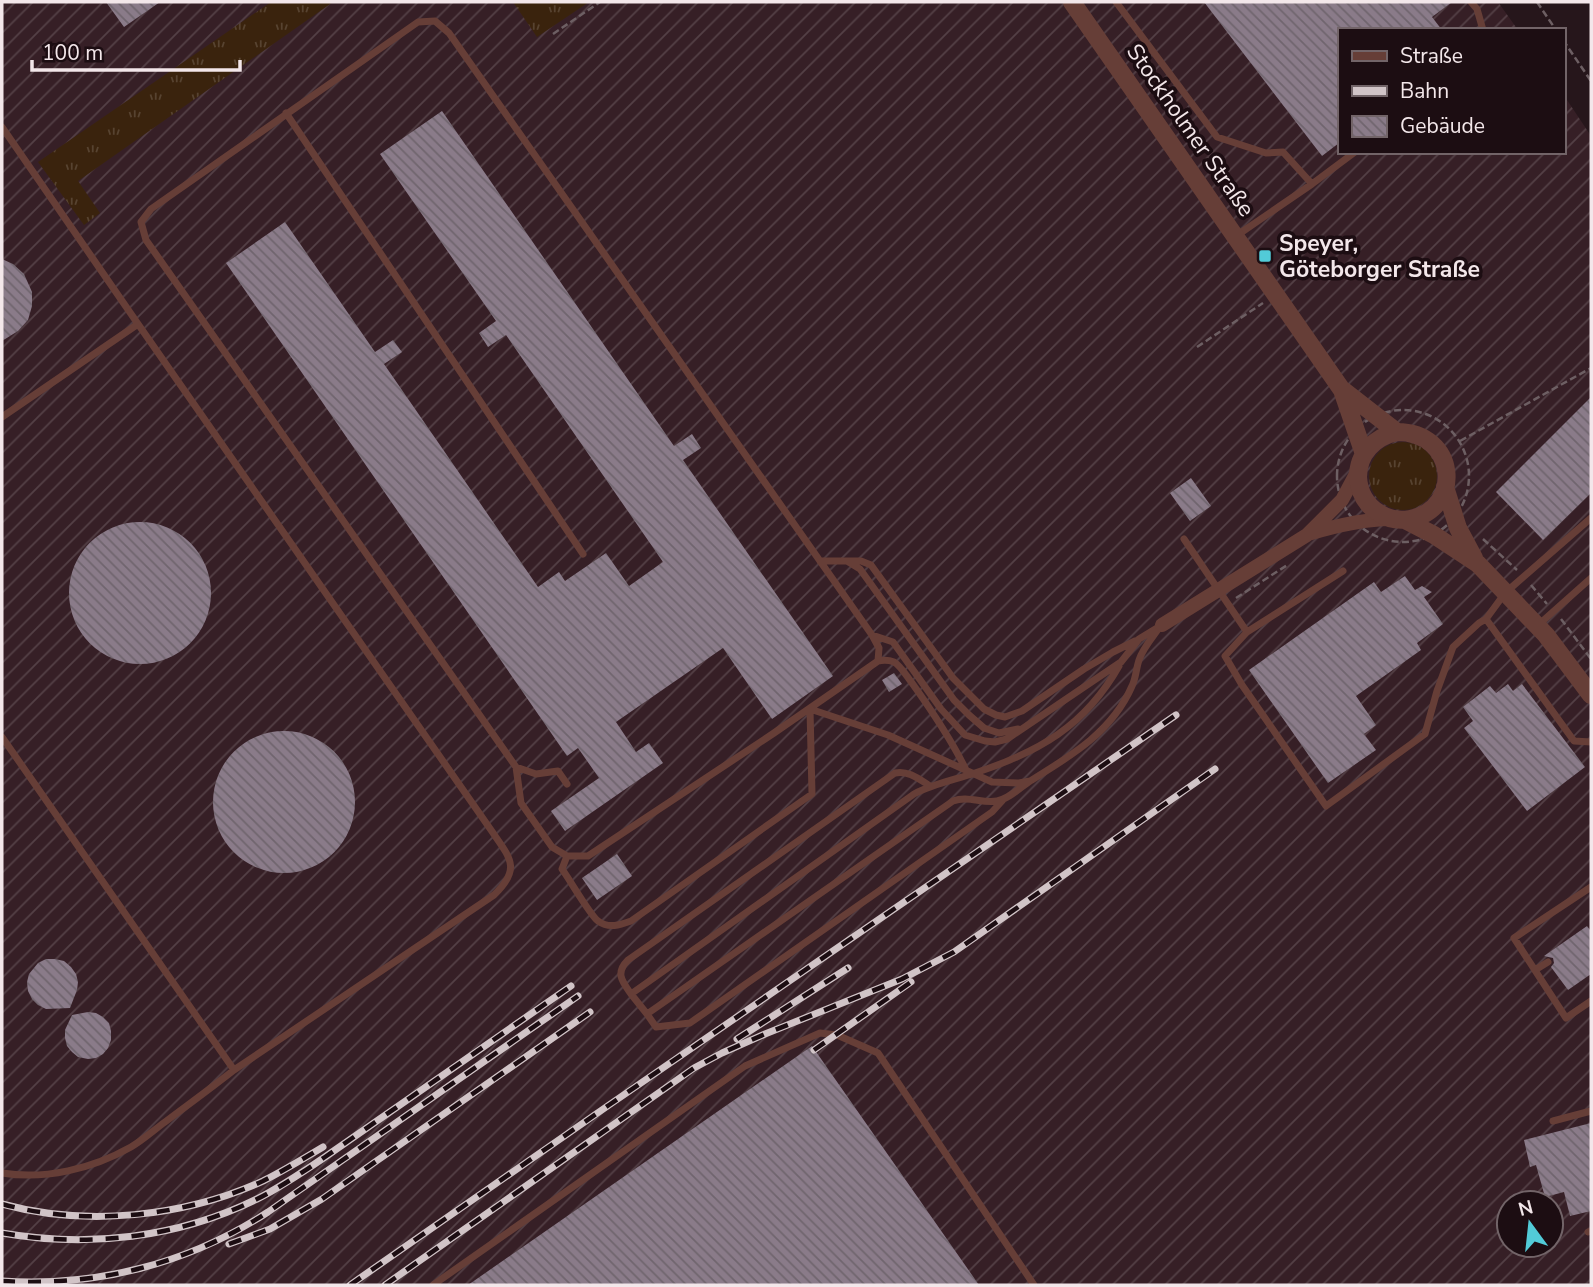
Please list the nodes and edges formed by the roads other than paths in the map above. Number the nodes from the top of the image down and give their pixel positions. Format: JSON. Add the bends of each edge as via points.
{"nodes":[{"id":1,"x":1072,"y":2,"type":"edge"},
{"id":2,"x":1116,"y":2,"type":"edge"},
{"id":3,"x":1471,"y":2,"type":"edge"},
{"id":4,"x":1482,"y":28,"type":"edge"},
{"id":5,"x":286,"y":113,"type":"junction"},
{"id":6,"x":2,"y":127,"type":"edge"},
{"id":7,"x":1352,"y":154,"type":"edge"},
{"id":8,"x":1312,"y":184,"type":"junction"},
{"id":9,"x":1236,"y":236,"type":"junction"},
{"id":10,"x":138,"y":324,"type":"junction"},
{"id":11,"x":1342,"y":390,"type":"junction"},
{"id":12,"x":2,"y":417,"type":"edge"},
{"id":13,"x":1397,"y":432,"type":"junction"},
{"id":14,"x":1361,"y":461,"type":"junction"},
{"id":15,"x":1445,"y":487,"type":"junction"},
{"id":16,"x":1591,"y":518,"type":"edge"},
{"id":17,"x":1399,"y":520,"type":"junction"},
{"id":18,"x":1307,"y":535,"type":"junction"},
{"id":19,"x":1184,"y":539,"type":"dead end"},
{"id":20,"x":583,"y":554,"type":"dead end"},
{"id":21,"x":820,"y":561,"type":"junction"},
{"id":22,"x":847,"y":561,"type":"junction"},
{"id":23,"x":1478,"y":564,"type":"junction"},
{"id":24,"x":1343,"y":571,"type":"dead end"},
{"id":25,"x":1591,"y":578,"type":"edge"},
{"id":26,"x":1218,"y":590,"type":"junction"},
{"id":27,"x":1505,"y":593,"type":"junction"},
{"id":28,"x":1486,"y":619,"type":"junction"},
{"id":29,"x":1162,"y":625,"type":"junction"},
{"id":30,"x":1537,"y":626,"type":"junction"},
{"id":31,"x":1247,"y":632,"type":"junction"},
{"id":32,"x":872,"y":635,"type":"junction"},
{"id":33,"x":1139,"y":639,"type":"junction"},
{"id":34,"x":878,"y":661,"type":"junction"},
{"id":35,"x":1121,"y":662,"type":"junction"},
{"id":36,"x":1591,"y":695,"type":"edge"},
{"id":37,"x":810,"y":709,"type":"junction"},
{"id":38,"x":1025,"y":727,"type":"junction"},
{"id":39,"x":2,"y":737,"type":"edge"},
{"id":40,"x":1591,"y":742,"type":"edge"},
{"id":41,"x":516,"y":767,"type":"junction"},
{"id":42,"x":970,"y":773,"type":"junction"},
{"id":43,"x":1030,"y":780,"type":"junction"},
{"id":44,"x":567,"y":784,"type":"dead end"},
{"id":45,"x":930,"y":786,"type":"junction"},
{"id":46,"x":1003,"y":799,"type":"junction"},
{"id":47,"x":567,"y":856,"type":"junction"},
{"id":48,"x":1591,"y":887,"type":"edge"},
{"id":49,"x":1548,"y":962,"type":"dead end"},
{"id":50,"x":1535,"y":970,"type":"junction"},
{"id":51,"x":631,"y":994,"type":"junction"},
{"id":52,"x":1591,"y":1001,"type":"edge"},
{"id":53,"x":647,"y":1014,"type":"junction"},
{"id":54,"x":234,"y":1070,"type":"junction"},
{"id":55,"x":1591,"y":1111,"type":"edge"},
{"id":56,"x":1553,"y":1121,"type":"dead end"},
{"id":57,"x":2,"y":1172,"type":"edge"},
{"id":58,"x":433,"y":1285,"type":"edge"},
{"id":59,"x":1034,"y":1285,"type":"edge"}],
"edges":[{"from":1,"to":9,"type":"street","name":"Stockholmer Straße"},
{"from":2,"to":8,"type":"lane","via":[[1217,136],[1266,153],[1283,152]]},
{"from":3,"to":4,"type":"lane"},
{"from":5,"to":20,"type":"lane"},
{"from":5,"to":21,"type":"lane","via":[[418,22],[435,21],[449,33]]},
{"from":5,"to":41,"type":"lane","via":[[151,209],[141,222],[146,240]]},
{"from":6,"to":10,"type":"lane"},
{"from":7,"to":8,"type":"lane"},
{"from":8,"to":9,"type":"lane"},
{"from":9,"to":11,"type":"street","name":"Stockholmer Straße"},
{"from":10,"to":12,"type":"lane"},
{"from":10,"to":54,"type":"lane","via":[[510,862],[509,877],[494,895]]},
{"from":11,"to":13,"type":"street","name":"Stockholmer Straße"},
{"from":11,"to":14,"type":"street","name":"Stockholmer Straße","via":[[1357,430]]},
{"from":13,"to":14,"type":"street","via":[[1377,439]]},
{"from":13,"to":15,"type":"street","name":"Stockholmer Straße","via":[[1418,435],[1436,447],[1446,466]]},
{"from":14,"to":17,"type":"street","name":"Stockholmer Straße","via":[[1358,480],[1365,501],[1382,515]]},
{"from":14,"to":18,"type":"street","via":[[1342,500]]},
{"from":15,"to":17,"type":"street","via":[[1430,510]]},
{"from":15,"to":23,"type":"street","name":"Stockholmer Straße","via":[[1462,538]]},
{"from":16,"to":27,"type":"lane"},
{"from":17,"to":18,"type":"street","via":[[1374,519],[1358,529],[1334,527]]},
{"from":17,"to":23,"type":"street","name":"Stockholmer Straße","via":[[1434,534]]},
{"from":18,"to":26,"type":"street"},
{"from":19,"to":26,"type":"lane"},
{"from":21,"to":22,"type":"lane"},
{"from":21,"to":32,"type":"lane"},
{"from":22,"to":33,"type":"lane","via":[[871,565],[953,678],[978,705],[996,715],[1021,711]]},
{"from":22,"to":38,"type":"lane","via":[[860,569],[969,715],[999,733]]},
{"from":23,"to":27,"type":"street","name":"Stockholmer Straße"},
{"from":24,"to":31,"type":"lane"},
{"from":25,"to":30,"type":"lane"},
{"from":26,"to":29,"type":"street"},
{"from":26,"to":31,"type":"lane"},
{"from":27,"to":28,"type":"lane"},
{"from":27,"to":30,"type":"street","name":"Stockholmer Straße"},
{"from":28,"to":31,"type":"lane","via":[[1453,646],[1425,734],[1326,806],[1224,656]]},
{"from":28,"to":40,"type":"lane","via":[[1574,741]]},
{"from":29,"to":33,"type":"lane"},
{"from":29,"to":43,"type":"lane","via":[[1144,650],[1134,684],[1112,721]]},
{"from":30,"to":36,"type":"street","name":"Stockholmer Straße"},
{"from":32,"to":34,"type":"lane","via":[[879,649]]},
{"from":32,"to":38,"type":"lane","via":[[894,642],[965,735],[995,742]]},
{"from":33,"to":35,"type":"lane"},
{"from":34,"to":37,"type":"lane"},
{"from":34,"to":42,"type":"lane","via":[[894,663],[902,670]]},
{"from":35,"to":38,"type":"lane"},
{"from":35,"to":42,"type":"lane","via":[[1090,707],[1063,731],[1014,760]]},
{"from":37,"to":42,"type":"lane","via":[[888,735]]},
{"from":37,"to":47,"type":"lane","via":[[587,856]]},
{"from":37,"to":47,"type":"lane","via":[[812,794],[631,921],[619,926],[597,921],[562,869]]},
{"from":39,"to":54,"type":"lane"},
{"from":41,"to":44,"type":"lane","via":[[536,774],[558,771]]},
{"from":41,"to":47,"type":"lane","via":[[521,803],[552,847]]},
{"from":42,"to":43,"type":"lane","via":[[992,782]]},
{"from":42,"to":45,"type":"lane"},
{"from":43,"to":46,"type":"lane"},
{"from":45,"to":51,"type":"lane"},
{"from":45,"to":51,"type":"lane","via":[[908,773],[895,773],[622,965],[620,974]]},
{"from":46,"to":53,"type":"lane","via":[[953,801]]},
{"from":46,"to":53,"type":"lane","via":[[690,1023],[656,1027]]},
{"from":48,"to":50,"type":"lane","via":[[1514,938]]},
{"from":49,"to":50,"type":"lane"},
{"from":50,"to":52,"type":"lane","via":[[1566,1018]]},
{"from":51,"to":53,"type":"lane"},
{"from":54,"to":57,"type":"lane","via":[[133,1146],[108,1159],[45,1175]]},
{"from":55,"to":56,"type":"lane"},
{"from":58,"to":59,"type":"lane","via":[[745,1066],[820,1033],[878,1053]]}]}
